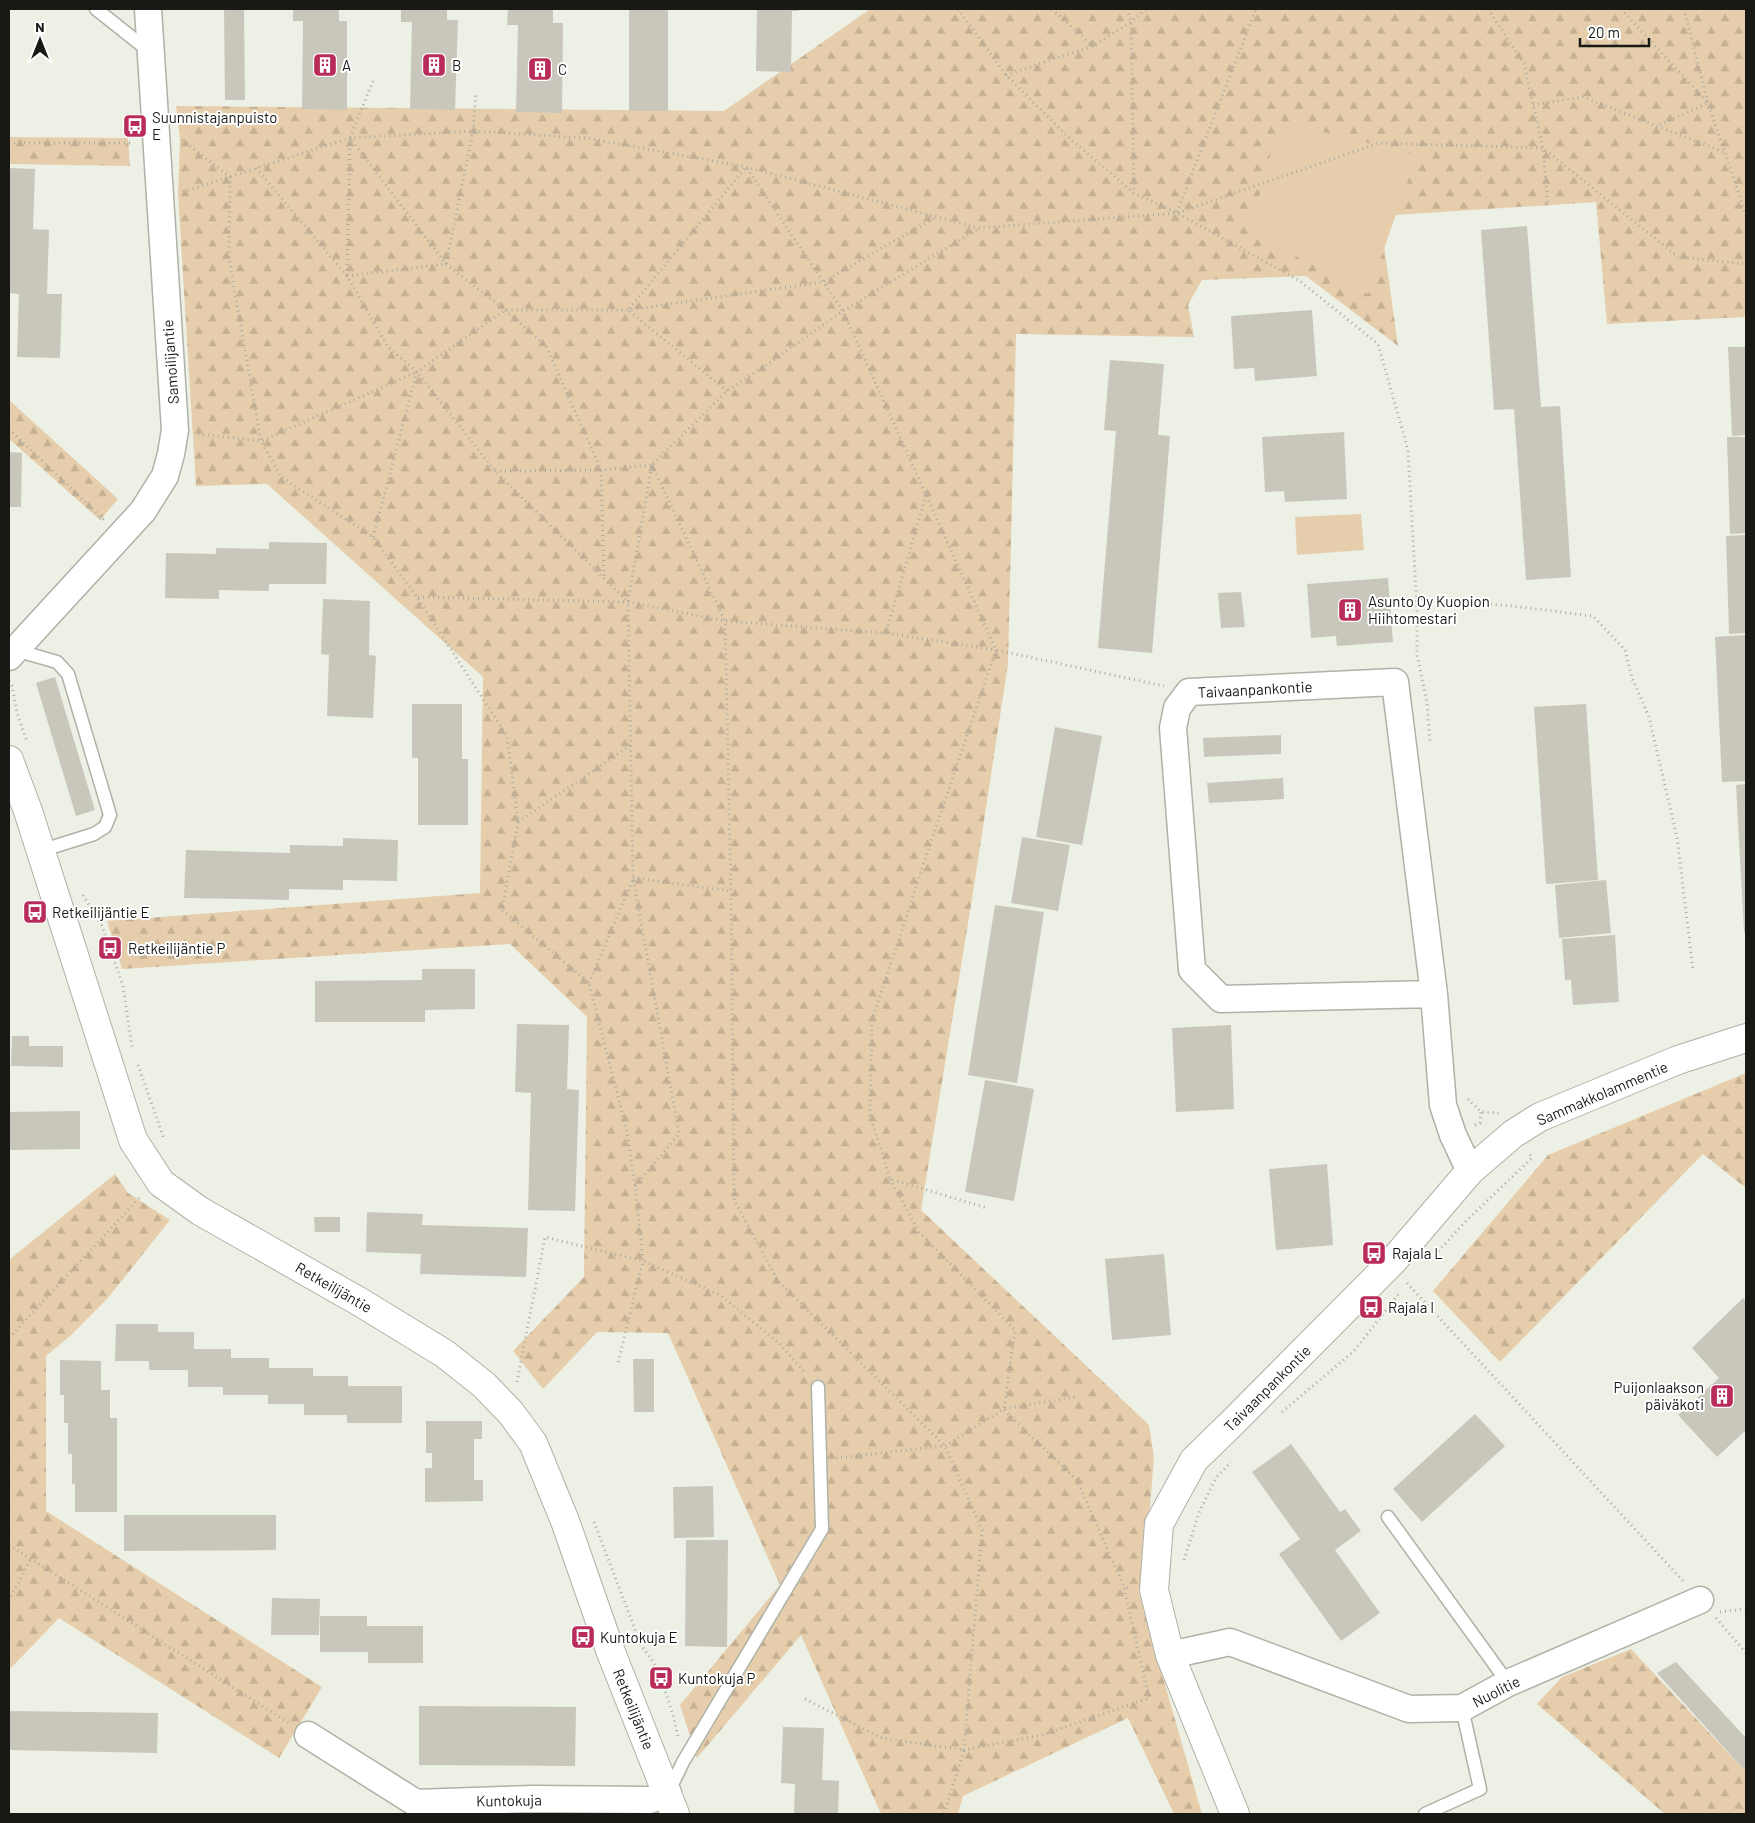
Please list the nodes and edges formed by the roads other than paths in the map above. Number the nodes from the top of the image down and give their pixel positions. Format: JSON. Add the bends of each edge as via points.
{"nodes":[{"id":1,"x":96,"y":9,"type":"edge"},
{"id":2,"x":148,"y":9,"type":"edge"},
{"id":3,"x":151,"y":53,"type":"junction"},
{"id":4,"x":12,"y":653,"type":"edge"},
{"id":5,"x":19,"y":755,"type":"edge"},
{"id":6,"x":40,"y":851,"type":"junction"},
{"id":7,"x":1434,"y":994,"type":"junction"},
{"id":8,"x":1746,"y":1038,"type":"edge"},
{"id":9,"x":1470,"y":1171,"type":"junction"},
{"id":10,"x":818,"y":1387,"type":"road end"},
{"id":11,"x":1388,"y":1517,"type":"dead end"},
{"id":12,"x":1700,"y":1600,"type":"road end"},
{"id":13,"x":1170,"y":1655,"type":"junction"},
{"id":14,"x":1508,"y":1683,"type":"junction"},
{"id":15,"x":1462,"y":1708,"type":"junction"},
{"id":16,"x":308,"y":1736,"type":"road end"},
{"id":17,"x":671,"y":1804,"type":"edge"},
{"id":18,"x":533,"y":1807,"type":"edge"},
{"id":19,"x":1235,"y":1814,"type":"edge"},
{"id":20,"x":1425,"y":1814,"type":"edge"}],
"edges":[{"from":1,"to":3,"type":"lane"},
{"from":2,"to":3,"type":"street","name":"Samoilijantie"},
{"from":3,"to":4,"type":"street","name":"Samoilijantie","via":[[175,430],[172,454],[165,476],[143,510]]},
{"from":4,"to":6,"type":"lane","via":[[57,662],[68,674],[110,815],[105,827],[94,834]]},
{"from":5,"to":6,"type":"street","name":"Retkeilijäntie"},
{"from":6,"to":17,"type":"street","name":"Retkeilijäntie","via":[[132,1140],[161,1183],[200,1211],[445,1354],[484,1385],[511,1413],[533,1443]]},
{"from":7,"to":7,"type":"street","name":"Taivaanpankontie","via":[[1395,682],[1189,692],[1177,708],[1173,728],[1192,970],[1221,999]]},
{"from":7,"to":9,"type":"street","name":"Taivaanpankontie","via":[[1443,1105]]},
{"from":8,"to":9,"type":"street","name":"Sammakkolammentie","via":[[1678,1060],[1540,1117]]},
{"from":9,"to":13,"type":"street","name":"Taivaanpankontie","via":[[1393,1261],[1194,1460],[1159,1524],[1154,1590]]},
{"from":10,"to":17,"type":"lane","via":[[822,1529],[683,1762]]},
{"from":11,"to":14,"type":"lane"},
{"from":12,"to":14,"type":"street","name":"Nuolitie"},
{"from":13,"to":15,"type":"street","name":"Nuolitie","via":[[1230,1642],[1409,1709]]},
{"from":13,"to":19,"type":"street","name":"Taivaanpankontie"},
{"from":14,"to":15,"type":"street","name":"Nuolitie"},
{"from":15,"to":20,"type":"lane","via":[[1480,1789]]},
{"from":16,"to":18,"type":"street","name":"Kuntokuja","via":[[416,1803]]},
{"from":17,"to":18,"type":"street","name":"Kuntokuja","via":[[650,1800]]}]}
